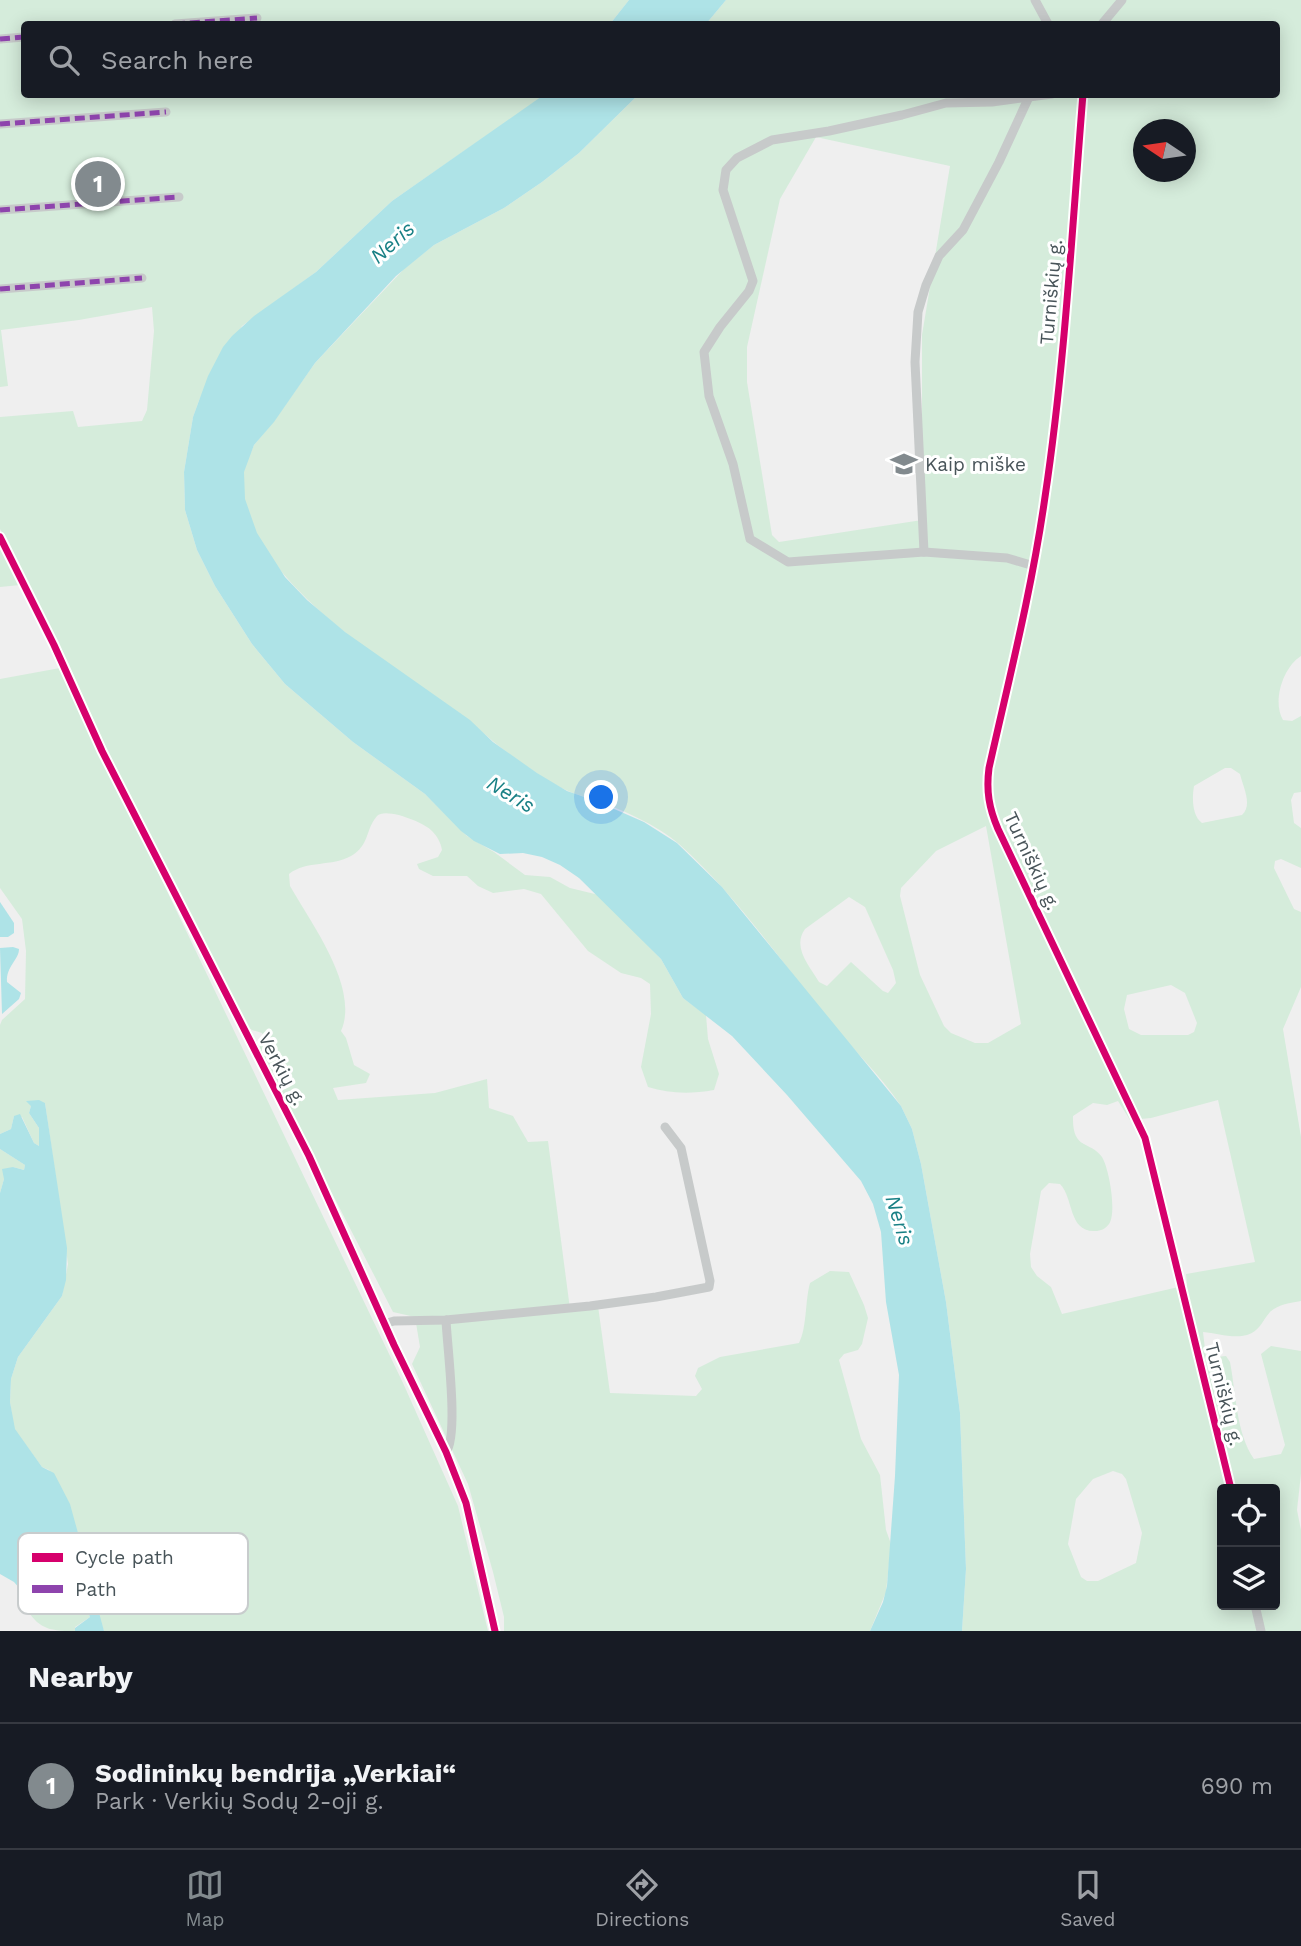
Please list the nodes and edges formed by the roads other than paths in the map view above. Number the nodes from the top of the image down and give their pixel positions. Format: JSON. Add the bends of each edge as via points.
{"nodes":[{"id":1,"x":1035,"y":0,"type":"edge"},
{"id":2,"x":1122,"y":0,"type":"edge"},
{"id":3,"x":257,"y":18,"type":"dead end"},
{"id":4,"x":216,"y":21,"type":"edge"},
{"id":5,"x":1046,"y":21,"type":"edge"},
{"id":6,"x":1104,"y":21,"type":"edge"},
{"id":7,"x":21,"y":37,"type":"edge"},
{"id":8,"x":0,"y":39,"type":"edge"},
{"id":9,"x":1033,"y":98,"type":"edge"},
{"id":10,"x":1083,"y":98,"type":"edge"},
{"id":11,"x":1028,"y":99,"type":"junction"},
{"id":12,"x":166,"y":112,"type":"dead end"},
{"id":13,"x":0,"y":124,"type":"edge"},
{"id":14,"x":179,"y":197,"type":"dead end"},
{"id":15,"x":0,"y":210,"type":"edge"},
{"id":16,"x":142,"y":278,"type":"dead end"},
{"id":17,"x":0,"y":289,"type":"edge"},
{"id":18,"x":0,"y":537,"type":"edge"},
{"id":19,"x":924,"y":552,"type":"junction"},
{"id":20,"x":1034,"y":566,"type":"junction"},
{"id":21,"x":665,"y":1127,"type":"dead end"},
{"id":22,"x":446,"y":1320,"type":"junction"},
{"id":23,"x":384,"y":1324,"type":"junction"},
{"id":24,"x":446,"y":1451,"type":"junction"},
{"id":25,"x":1230,"y":1484,"type":"edge"},
{"id":26,"x":1256,"y":1610,"type":"edge"},
{"id":27,"x":495,"y":1631,"type":"edge"},
{"id":28,"x":1261,"y":1631,"type":"edge"}],
"edges":[{"from":1,"to":5,"type":"street"},
{"from":2,"to":6,"type":"street"},
{"from":3,"to":4,"type":"street"},
{"from":7,"to":8,"type":"street"},
{"from":9,"to":11,"type":"street"},
{"from":10,"to":20,"type":"street","name":"Turniškių g.","via":[[1056,423]]},
{"from":11,"to":19,"type":"street","via":[[962,230],[939,256],[919,312],[915,362]]},
{"from":11,"to":19,"type":"street","via":[[946,103],[772,140],[737,158],[724,175],[723,190],[753,281],[704,352],[709,396],[733,464],[750,539],[788,562]]},
{"from":12,"to":13,"type":"street"},
{"from":14,"to":15,"type":"street"},
{"from":16,"to":17,"type":"street"},
{"from":18,"to":23,"type":"street","name":"Verkių g.","via":[[102,751],[309,1156]]},
{"from":19,"to":20,"type":"street","via":[[1007,558]]},
{"from":20,"to":25,"type":"street","name":"Turniškių g.","via":[[989,768],[988,802],[1146,1138]]},
{"from":21,"to":22,"type":"street","via":[[681,1148],[709,1287],[603,1304]]},
{"from":22,"to":23,"type":"street"},
{"from":22,"to":24,"type":"street","via":[[452,1421]]},
{"from":23,"to":24,"type":"street","name":"Verkių g."},
{"from":24,"to":27,"type":"street","name":"Verkių g.","via":[[466,1503]]},
{"from":26,"to":28,"type":"street"}]}
